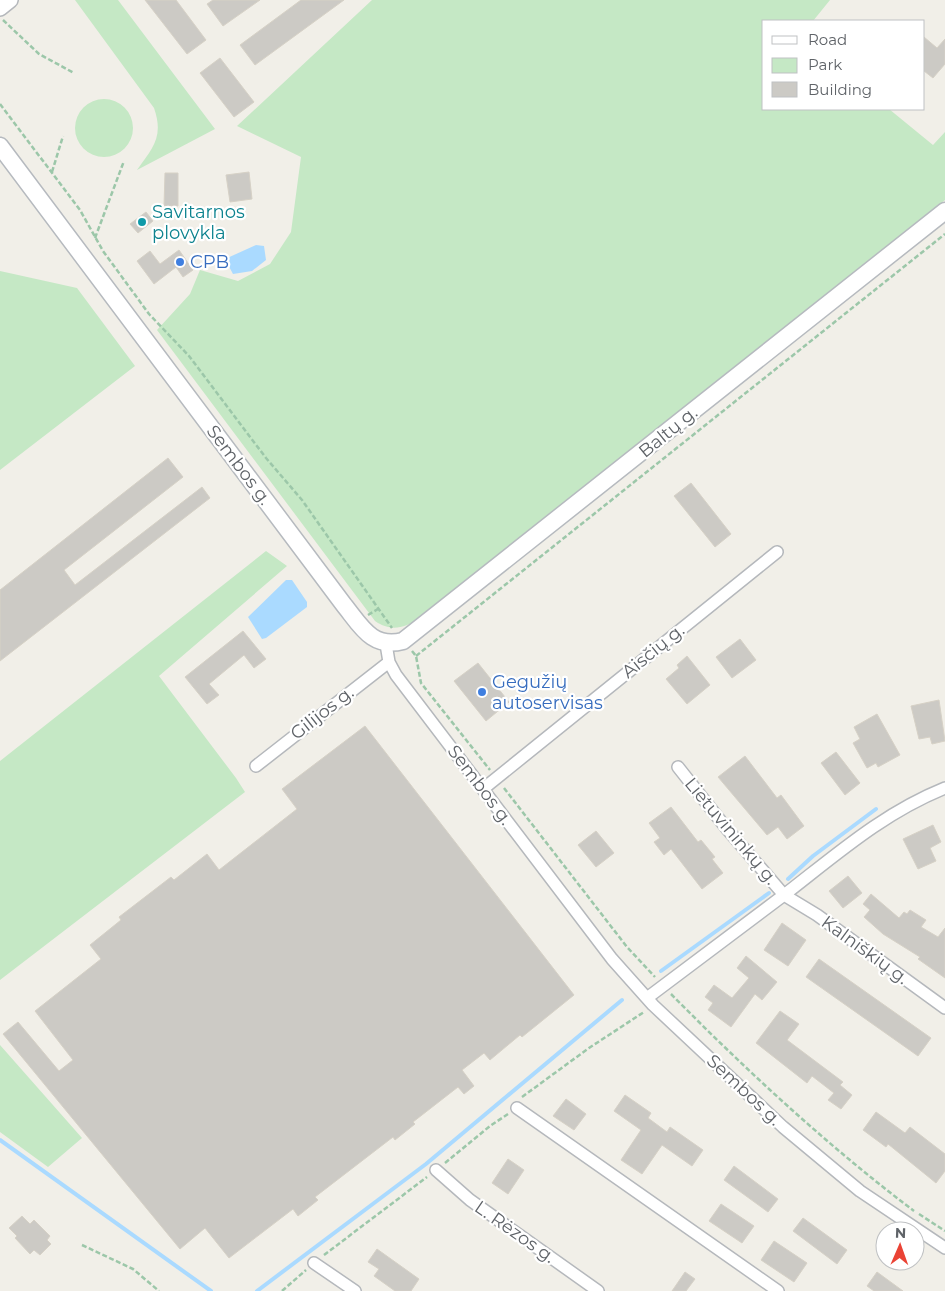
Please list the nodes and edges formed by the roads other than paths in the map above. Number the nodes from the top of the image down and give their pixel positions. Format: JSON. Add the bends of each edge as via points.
{"nodes":[{"id":1,"x":10,"y":0,"type":"edge"},
{"id":2,"x":0,"y":8,"type":"edge"},
{"id":3,"x":0,"y":146,"type":"edge"},
{"id":4,"x":945,"y":210,"type":"edge"},
{"id":5,"x":777,"y":552,"type":"dead end"},
{"id":6,"x":386,"y":644,"type":"junction"},
{"id":7,"x":389,"y":662,"type":"junction"},
{"id":8,"x":256,"y":766,"type":"dead end"},
{"id":9,"x":678,"y":767,"type":"dead end"},
{"id":10,"x":945,"y":788,"type":"edge"},
{"id":11,"x":483,"y":789,"type":"junction"},
{"id":12,"x":784,"y":895,"type":"junction"},
{"id":13,"x":650,"y":1002,"type":"junction"},
{"id":14,"x":945,"y":1008,"type":"edge"},
{"id":15,"x":517,"y":1108,"type":"road end"},
{"id":16,"x":436,"y":1170,"type":"road end"},
{"id":17,"x":945,"y":1248,"type":"edge"},
{"id":18,"x":314,"y":1263,"type":"road end"},
{"id":19,"x":355,"y":1291,"type":"edge"},
{"id":20,"x":598,"y":1291,"type":"edge"},
{"id":21,"x":778,"y":1291,"type":"edge"}],
"edges":[{"from":1,"to":2,"type":"street"},
{"from":3,"to":6,"type":"main road","name":"Sembos g.","via":[[358,622],[374,639]]},
{"from":4,"to":6,"type":"main road","name":"Baltų g.","via":[[402,641]]},
{"from":5,"to":11,"type":"street","name":"Aisčių g."},
{"from":6,"to":7,"type":"street","name":"Sembos g."},
{"from":7,"to":8,"type":"street","name":"Gilijos g."},
{"from":7,"to":11,"type":"street","name":"Sembos g."},
{"from":9,"to":12,"type":"street","name":"Lietuvininkų g."},
{"from":10,"to":12,"type":"street","via":[[912,801],[865,831]]},
{"from":11,"to":13,"type":"street","name":"Sembos g.","via":[[612,959]]},
{"from":12,"to":13,"type":"street","via":[[662,986]]},
{"from":12,"to":14,"type":"street","name":"Kalniškių g.","via":[[817,915]]},
{"from":13,"to":17,"type":"street","name":"Sembos g.","via":[[783,1127],[860,1190]]},
{"from":15,"to":21,"type":"street"},
{"from":16,"to":20,"type":"street","name":"L. Rėzos g.","via":[[470,1200]]},
{"from":18,"to":19,"type":"street"}]}
